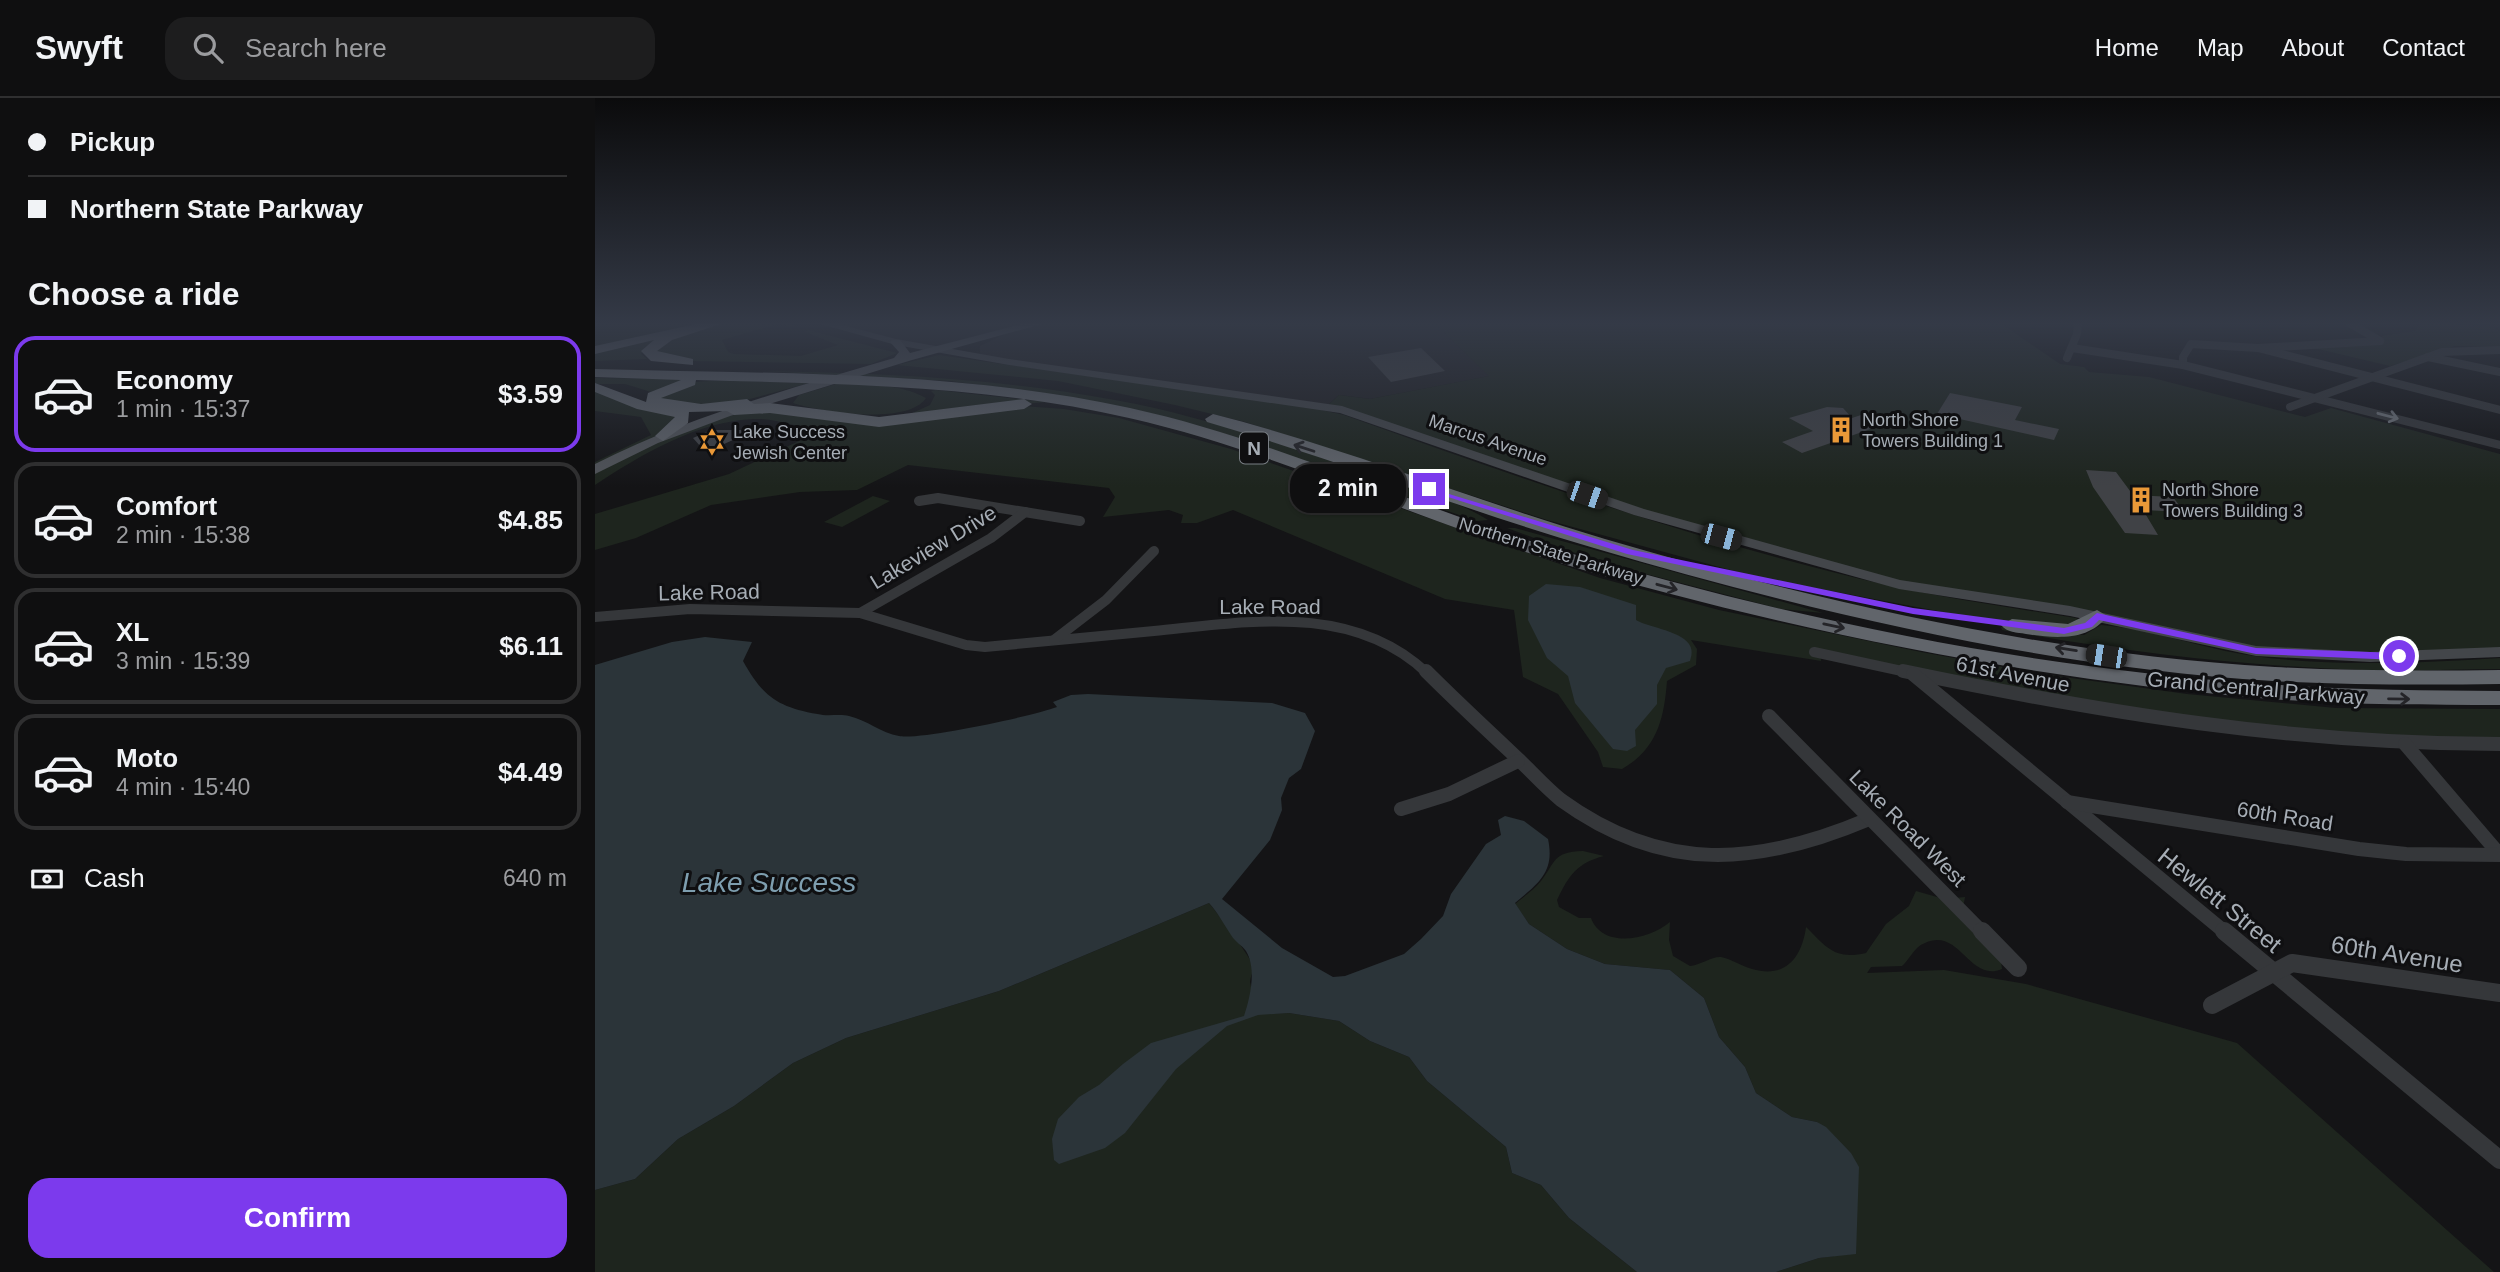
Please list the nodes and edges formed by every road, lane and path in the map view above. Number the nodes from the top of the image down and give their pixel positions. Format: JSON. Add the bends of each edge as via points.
{"nodes":[{"id":1,"x":679,"y":377,"type":"edge"},
{"id":2,"x":838,"y":377,"type":"edge"},
{"id":3,"x":975,"y":377,"type":"edge"},
{"id":4,"x":1115,"y":377,"type":"edge"},
{"id":5,"x":2233,"y":377,"type":"edge"},
{"id":6,"x":2367,"y":377,"type":"edge"},
{"id":7,"x":2375,"y":377,"type":"edge"},
{"id":8,"x":2372,"y":378,"type":"junction"},
{"id":9,"x":852,"y":379,"type":"junction"},
{"id":10,"x":816,"y":383,"type":"junction"},
{"id":11,"x":595,"y":387,"type":"edge"},
{"id":12,"x":662,"y":390,"type":"junction"},
{"id":13,"x":2322,"y":398,"type":"junction"},
{"id":14,"x":634,"y":399,"type":"junction"},
{"id":15,"x":754,"y":404,"type":"junction"},
{"id":16,"x":2290,"y":407,"type":"dead end"},
{"id":17,"x":734,"y":410,"type":"junction"},
{"id":18,"x":2500,"y":410,"type":"edge"},
{"id":19,"x":1197,"y":430,"type":"junction"},
{"id":20,"x":663,"y":436,"type":"junction"},
{"id":21,"x":2500,"y":445,"type":"edge"},
{"id":22,"x":596,"y":468,"type":"edge"},
{"id":23,"x":919,"y":501,"type":"dead end"},
{"id":24,"x":1025,"y":512,"type":"junction"},
{"id":25,"x":1080,"y":521,"type":"dead end"},
{"id":26,"x":1154,"y":551,"type":"dead end"},
{"id":27,"x":1631,"y":552,"type":"junction"},
{"id":28,"x":1731,"y":580,"type":"joint"},
{"id":29,"x":1767,"y":612,"type":"joint"},
{"id":30,"x":860,"y":613,"type":"junction"},
{"id":31,"x":595,"y":617,"type":"edge"},
{"id":32,"x":2097,"y":617,"type":"junction"},
{"id":33,"x":1054,"y":641,"type":"junction"},
{"id":34,"x":1814,"y":652,"type":"dead end"},
{"id":35,"x":2500,"y":652,"type":"edge"},
{"id":36,"x":1913,"y":674,"type":"junction"},
{"id":37,"x":2500,"y":677,"type":"edge"},
{"id":38,"x":2500,"y":698,"type":"edge"},
{"id":39,"x":1769,"y":716,"type":"dead end"},
{"id":40,"x":2405,"y":744,"type":"junction"},
{"id":41,"x":2500,"y":744,"type":"edge"},
{"id":42,"x":1518,"y":761,"type":"junction"},
{"id":43,"x":2065,"y":802,"type":"junction"},
{"id":44,"x":1401,"y":809,"type":"dead end"},
{"id":45,"x":1869,"y":819,"type":"junction"},
{"id":46,"x":2500,"y":855,"type":"edge"},
{"id":47,"x":2018,"y":968,"type":"dead end"},
{"id":48,"x":2273,"y":973,"type":"junction"},
{"id":49,"x":2500,"y":993,"type":"edge"},
{"id":50,"x":2212,"y":1005,"type":"dead end"},
{"id":51,"x":2500,"y":1160,"type":"edge"}],
"edges":[{"from":1,"to":10,"type":"highway","name":"Northern State Parkway","number":"N"},
{"from":2,"to":10,"type":"main road"},
{"from":27,"to":3,"type":"highway","name":"Northern State Parkway","number":"N","one_way":true,"via":[[1237,426],[1136,400]]},
{"from":4,"to":32,"type":"main road","name":"Marcus Avenue","via":[[1342,410],[1733,540],[1899,584]]},
{"from":5,"to":13,"type":"street"},
{"from":6,"to":8,"type":"street"},
{"from":7,"to":8,"type":"street"},
{"from":8,"to":13,"type":"street"},
{"from":8,"to":18,"type":"street"},
{"from":9,"to":10,"type":"highway","name":"Northern State Parkway","number":"N"},
{"from":9,"to":10,"type":"highway","via":[[923,391],[930,398],[910,412],[874,417],[790,405]]},
{"from":9,"to":19,"type":"highway","name":"Northern State Parkway","number":"N","via":[[1028,394]]},
{"from":10,"to":12,"type":"highway","via":[[694,382]]},
{"from":10,"to":15,"type":"main road"},
{"from":11,"to":14,"type":"highway"},
{"from":12,"to":14,"type":"highway"},
{"from":12,"to":15,"type":"highway","via":[[652,398],[656,403],[706,409]]},
{"from":13,"to":16,"type":"street"},
{"from":13,"to":21,"type":"street","one_way":true},
{"from":14,"to":20,"type":"highway","via":[[684,414]]},
{"from":15,"to":17,"type":"main road"},
{"from":17,"to":19,"type":"highway","via":[[770,408],[879,422],[1034,404]]},
{"from":17,"to":20,"type":"main road"},
{"from":19,"to":29,"type":"highway","name":"Northern State Parkway","number":"N","one_way":true,"via":[[1484,533]]},
{"from":20,"to":22,"type":"main road"},
{"from":23,"to":24,"type":"street","via":[[938,498]]},
{"from":24,"to":25,"type":"street"},
{"from":24,"to":30,"type":"street","name":"Lakeview Drive","via":[[991,538]]},
{"from":26,"to":33,"type":"street","via":[[1106,600]]},
{"from":27,"to":28,"type":"highway","name":"Northern State Parkway","number":"N"},
{"from":27,"to":32,"type":"highway","via":[[1842,598],[2037,629],[2076,631]]},
{"from":37,"to":28,"type":"highway","name":"Grand Central Parkway","one_way":true,"via":[[2349,679],[2181,666],[1981,635]]},
{"from":29,"to":38,"type":"highway","name":"Grand Central Parkway","one_way":true,"via":[[2003,658],[2177,684],[2356,699]]},
{"from":30,"to":31,"type":"street","name":"Lake Road","via":[[690,609]]},
{"from":30,"to":33,"type":"street","name":"Lake Road","via":[[965,645],[1004,647]]},
{"from":32,"to":35,"type":"main road","name":"Marcus Avenue","via":[[2275,653],[2370,657]]},
{"from":33,"to":42,"type":"street","name":"Lake Road","via":[[1258,621],[1297,620],[1357,631],[1407,655]]},
{"from":34,"to":36,"type":"street","name":"61st Avenue"},
{"from":36,"to":40,"type":"street","name":"61st Avenue","via":[[2161,721]]},
{"from":36,"to":43,"type":"street","name":"Hewlett Street"},
{"from":39,"to":45,"type":"street","name":"Lake Road West"},
{"from":40,"to":41,"type":"street","name":"61st Avenue"},
{"from":40,"to":46,"type":"street"},
{"from":42,"to":44,"type":"street","via":[[1449,794]]},
{"from":42,"to":45,"type":"street","name":"Lake Road","via":[[1559,798],[1599,825],[1675,851],[1729,856],[1783,850]]},
{"from":43,"to":46,"type":"street","name":"60th Road","via":[[2359,849]]},
{"from":43,"to":48,"type":"street","name":"Hewlett Street"},
{"from":45,"to":47,"type":"street","name":"Lake Road West"},
{"from":48,"to":49,"type":"street","name":"60th Avenue","via":[[2292,963]]},
{"from":48,"to":50,"type":"street","name":"60th Avenue"},
{"from":48,"to":51,"type":"street","name":"Hewlett Street"}]}
